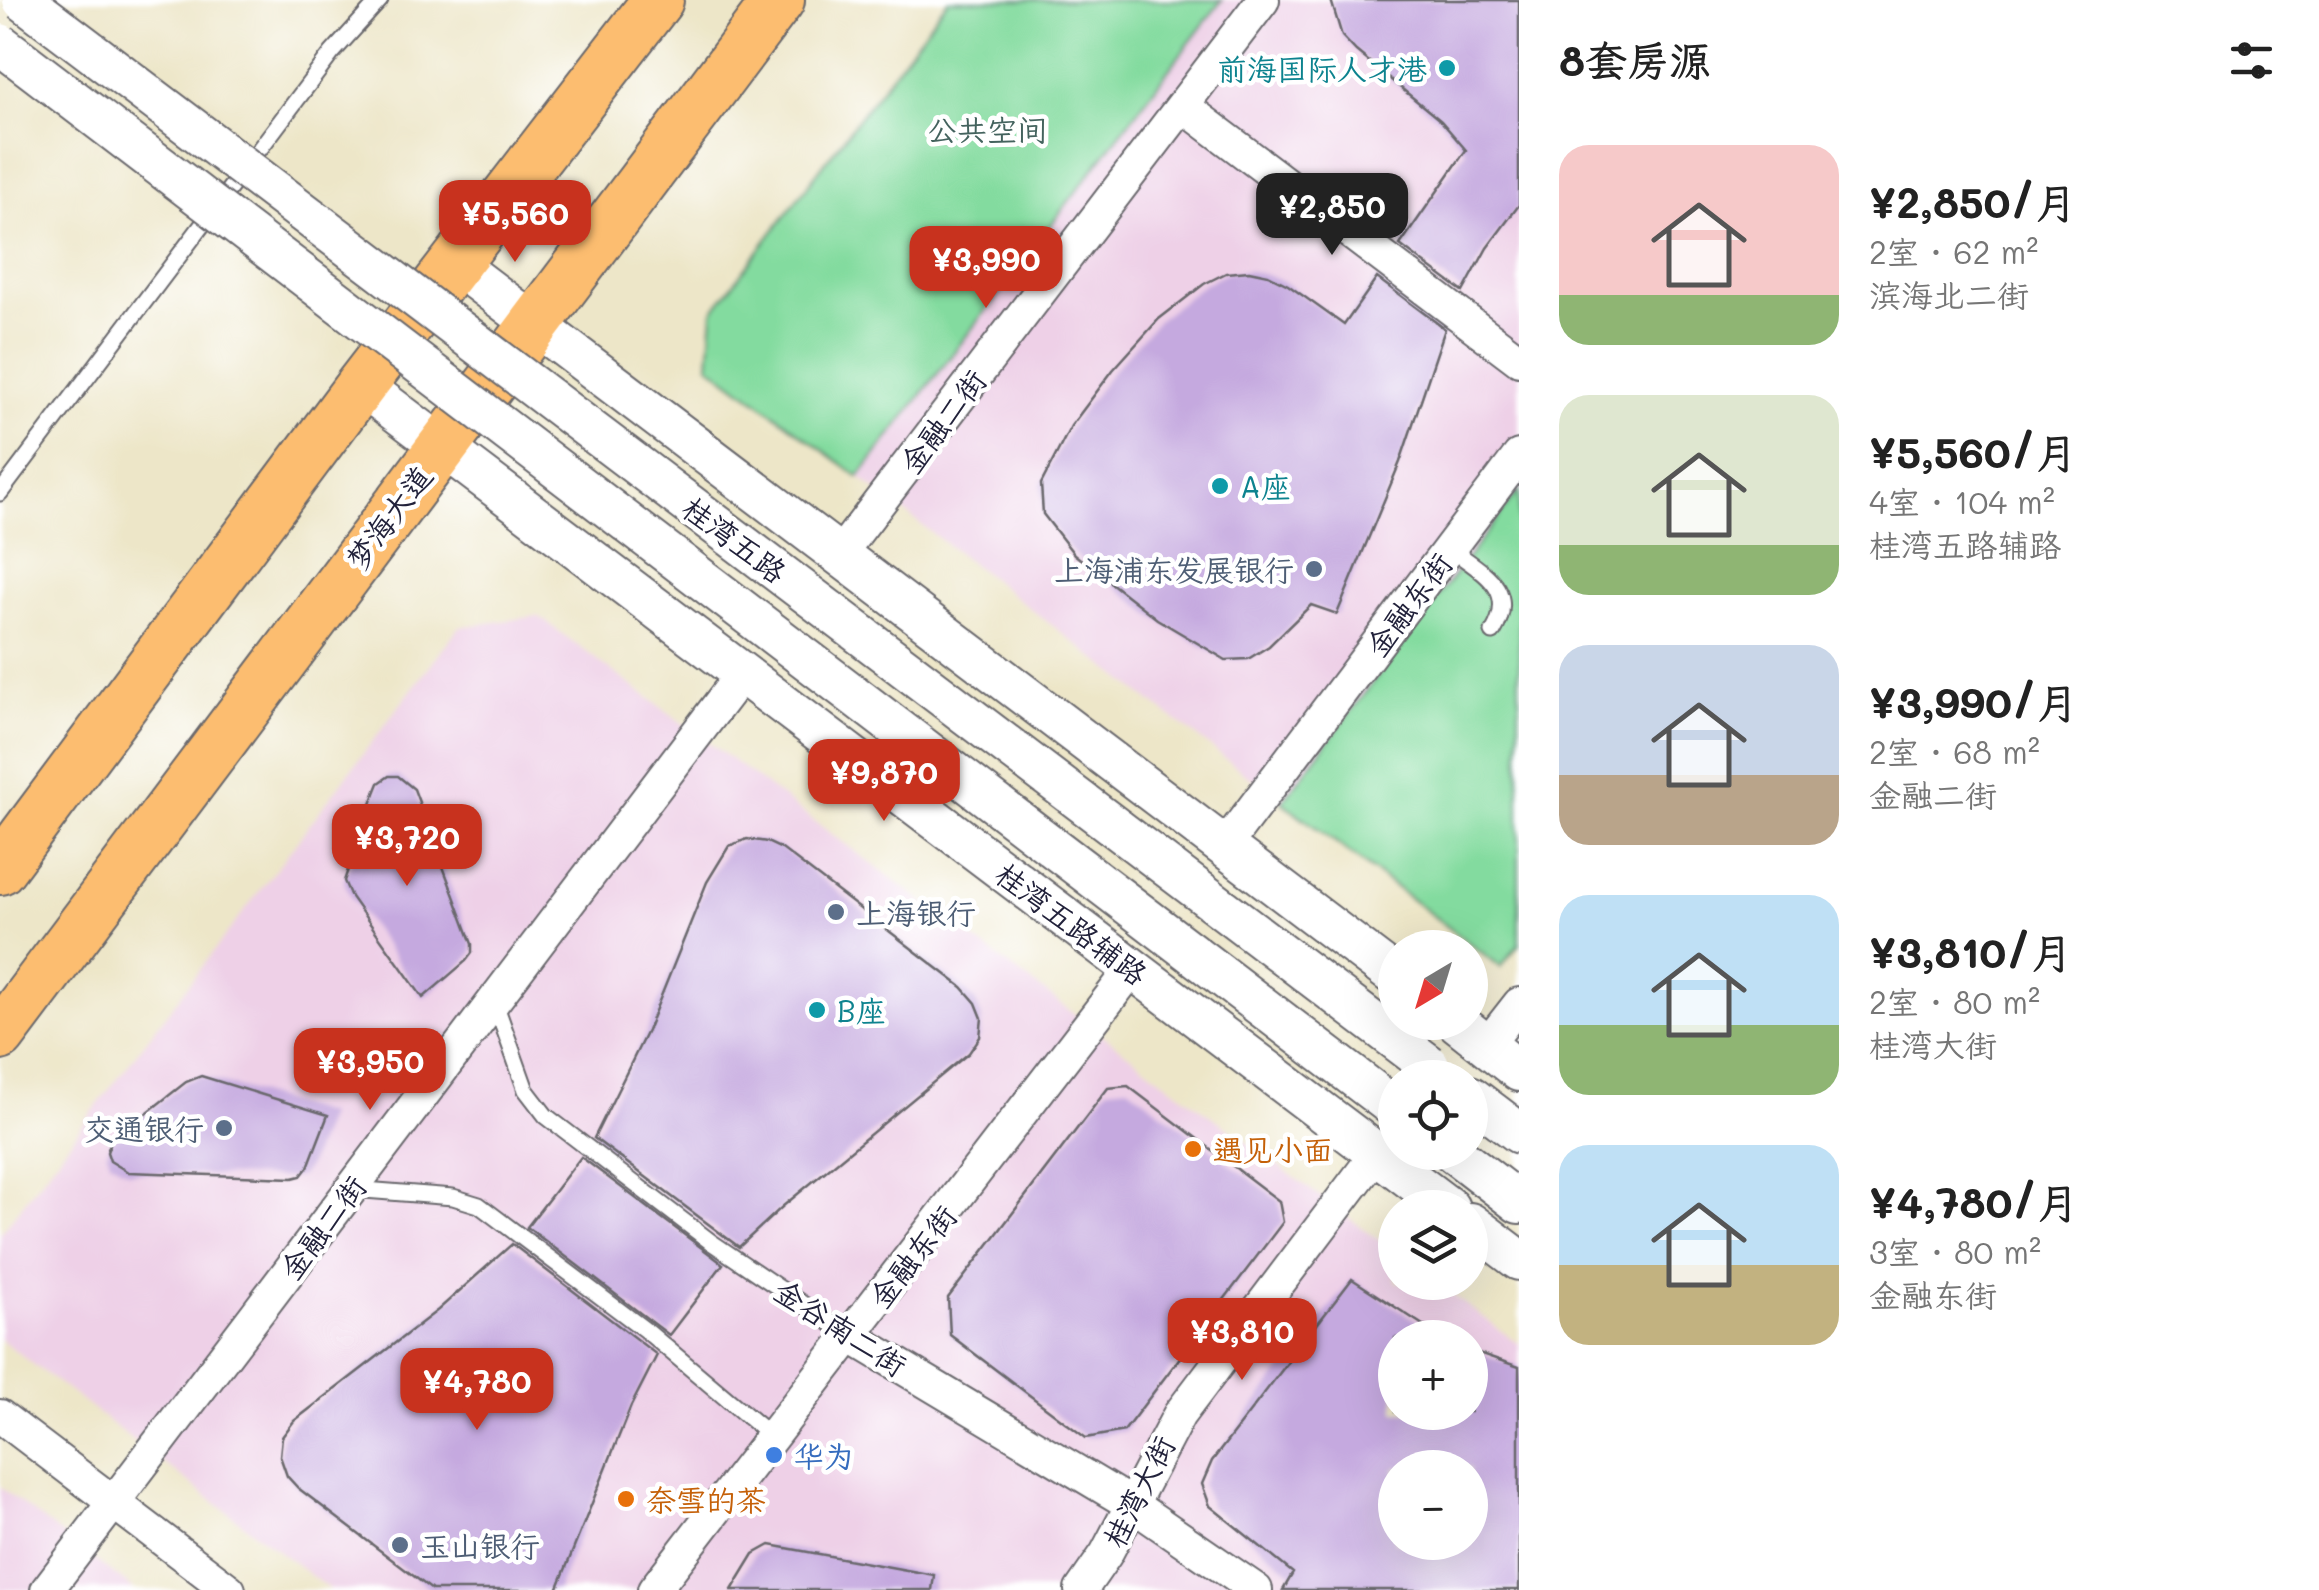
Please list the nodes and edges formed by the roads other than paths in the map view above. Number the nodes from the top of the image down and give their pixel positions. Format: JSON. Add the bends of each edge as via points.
{"nodes":[{"id":1,"x":23,"y":0,"type":"edge"},
{"id":2,"x":380,"y":0,"type":"edge"},
{"id":3,"x":658,"y":0,"type":"edge"},
{"id":4,"x":779,"y":0,"type":"edge"},
{"id":5,"x":1263,"y":0,"type":"edge"},
{"id":6,"x":0,"y":44,"type":"edge"},
{"id":7,"x":1183,"y":106,"type":"junction"},
{"id":8,"x":454,"y":262,"type":"junction"},
{"id":9,"x":534,"y":323,"type":"junction"},
{"id":10,"x":1519,"y":360,"type":"edge"},
{"id":11,"x":361,"y":385,"type":"junction"},
{"id":12,"x":442,"y":446,"type":"junction"},
{"id":13,"x":1519,"y":456,"type":"edge"},
{"id":14,"x":0,"y":493,"type":"edge"},
{"id":15,"x":1450,"y":548,"type":"junction"},
{"id":16,"x":839,"y":555,"type":"junction"},
{"id":17,"x":1493,"y":632,"type":"dead end"},
{"id":18,"x":742,"y":674,"type":"junction"},
{"id":19,"x":1224,"y":847,"type":"junction"},
{"id":20,"x":0,"y":869,"type":"edge"},
{"id":21,"x":1378,"y":963,"type":"edge"},
{"id":22,"x":1132,"y":969,"type":"junction"},
{"id":23,"x":494,"y":1000,"type":"junction"},
{"id":24,"x":1519,"y":1004,"type":"edge"},
{"id":25,"x":1488,"y":1024,"type":"edge"},
{"id":26,"x":0,"y":1035,"type":"edge"},
{"id":27,"x":1480,"y":1040,"type":"edge"},
{"id":28,"x":1423,"y":1060,"type":"edge"},
{"id":29,"x":1519,"y":1070,"type":"edge"},
{"id":30,"x":1378,"y":1095,"type":"edge"},
{"id":31,"x":1488,"y":1110,"type":"edge"},
{"id":32,"x":1519,"y":1133,"type":"edge"},
{"id":33,"x":1377,"y":1153,"type":"junction"},
{"id":34,"x":1476,"y":1170,"type":"edge"},
{"id":35,"x":352,"y":1189,"type":"junction"},
{"id":36,"x":1426,"y":1190,"type":"edge"},
{"id":37,"x":1519,"y":1203,"type":"edge"},
{"id":38,"x":1488,"y":1237,"type":"edge"},
{"id":39,"x":1519,"y":1260,"type":"edge"},
{"id":40,"x":850,"y":1336,"type":"junction"},
{"id":41,"x":0,"y":1416,"type":"edge"},
{"id":42,"x":772,"y":1437,"type":"junction"},
{"id":43,"x":114,"y":1502,"type":"junction"},
{"id":44,"x":1131,"y":1504,"type":"junction"},
{"id":45,"x":47,"y":1590,"type":"edge"},
{"id":46,"x":229,"y":1590,"type":"edge"},
{"id":47,"x":654,"y":1590,"type":"edge"},
{"id":48,"x":1081,"y":1590,"type":"edge"},
{"id":49,"x":1256,"y":1590,"type":"edge"}],
"edges":[{"from":1,"to":28,"type":"street","name":"桂湾五路","bridge":true},
{"from":2,"to":14,"type":"lane","via":[[332,53]]},
{"from":3,"to":8,"type":"main road"},
{"from":4,"to":9,"type":"main road","name":"梦海大道"},
{"from":5,"to":7,"type":"street","name":"金融二街"},
{"from":6,"to":30,"type":"street","name":"桂湾五路","bridge":true},
{"from":7,"to":10,"type":"street"},
{"from":7,"to":16,"type":"street","name":"金融二街"},
{"from":8,"to":9,"type":"street"},
{"from":8,"to":11,"type":"main road"},
{"from":9,"to":12,"type":"main road","name":"梦海大道"},
{"from":9,"to":16,"type":"street"},
{"from":11,"to":12,"type":"street","name":"桂湾五路辅路"},
{"from":11,"to":20,"type":"main road"},
{"from":12,"to":18,"type":"street","name":"桂湾五路辅路"},
{"from":12,"to":26,"type":"main road","name":"梦海大道"},
{"from":13,"to":15,"type":"street","name":"金融东街"},
{"from":15,"to":17,"type":"lane","via":[[1504,594],[1504,614]]},
{"from":15,"to":19,"type":"street","name":"金融东街"},
{"from":16,"to":19,"type":"street"},
{"from":18,"to":22,"type":"street","name":"桂湾五路辅路"},
{"from":18,"to":23,"type":"street","name":"金融二街"},
{"from":19,"to":21,"type":"street"},
{"from":22,"to":33,"type":"street","name":"桂湾五路辅路"},
{"from":22,"to":40,"type":"street","name":"金融东街"},
{"from":23,"to":35,"type":"street","name":"金融二街"},
{"from":23,"to":40,"type":"lane","name":"金谷南二街","via":[[526,1090],[546,1116],[711,1242]]},
{"from":24,"to":25,"type":"street"},
{"from":27,"to":29,"type":"street"},
{"from":31,"to":32,"type":"street"},
{"from":33,"to":36,"type":"street","name":"桂湾五路辅路"},
{"from":33,"to":44,"type":"street","name":"桂湾大街","via":[[1179,1415]]},
{"from":34,"to":37,"type":"street"},
{"from":35,"to":42,"type":"lane","via":[[479,1205],[649,1333]]},
{"from":35,"to":43,"type":"street","name":"金融二街"},
{"from":38,"to":39,"type":"street"},
{"from":40,"to":42,"type":"street","name":"金融东街"},
{"from":40,"to":44,"type":"street","name":"金谷南二街"},
{"from":41,"to":43,"type":"street"},
{"from":42,"to":47,"type":"street","name":"金融东街"},
{"from":43,"to":45,"type":"street","name":"金融二街"},
{"from":43,"to":46,"type":"street"},
{"from":44,"to":48,"type":"street","name":"桂湾大街"},
{"from":44,"to":49,"type":"street","name":"金谷南二街"}]}
